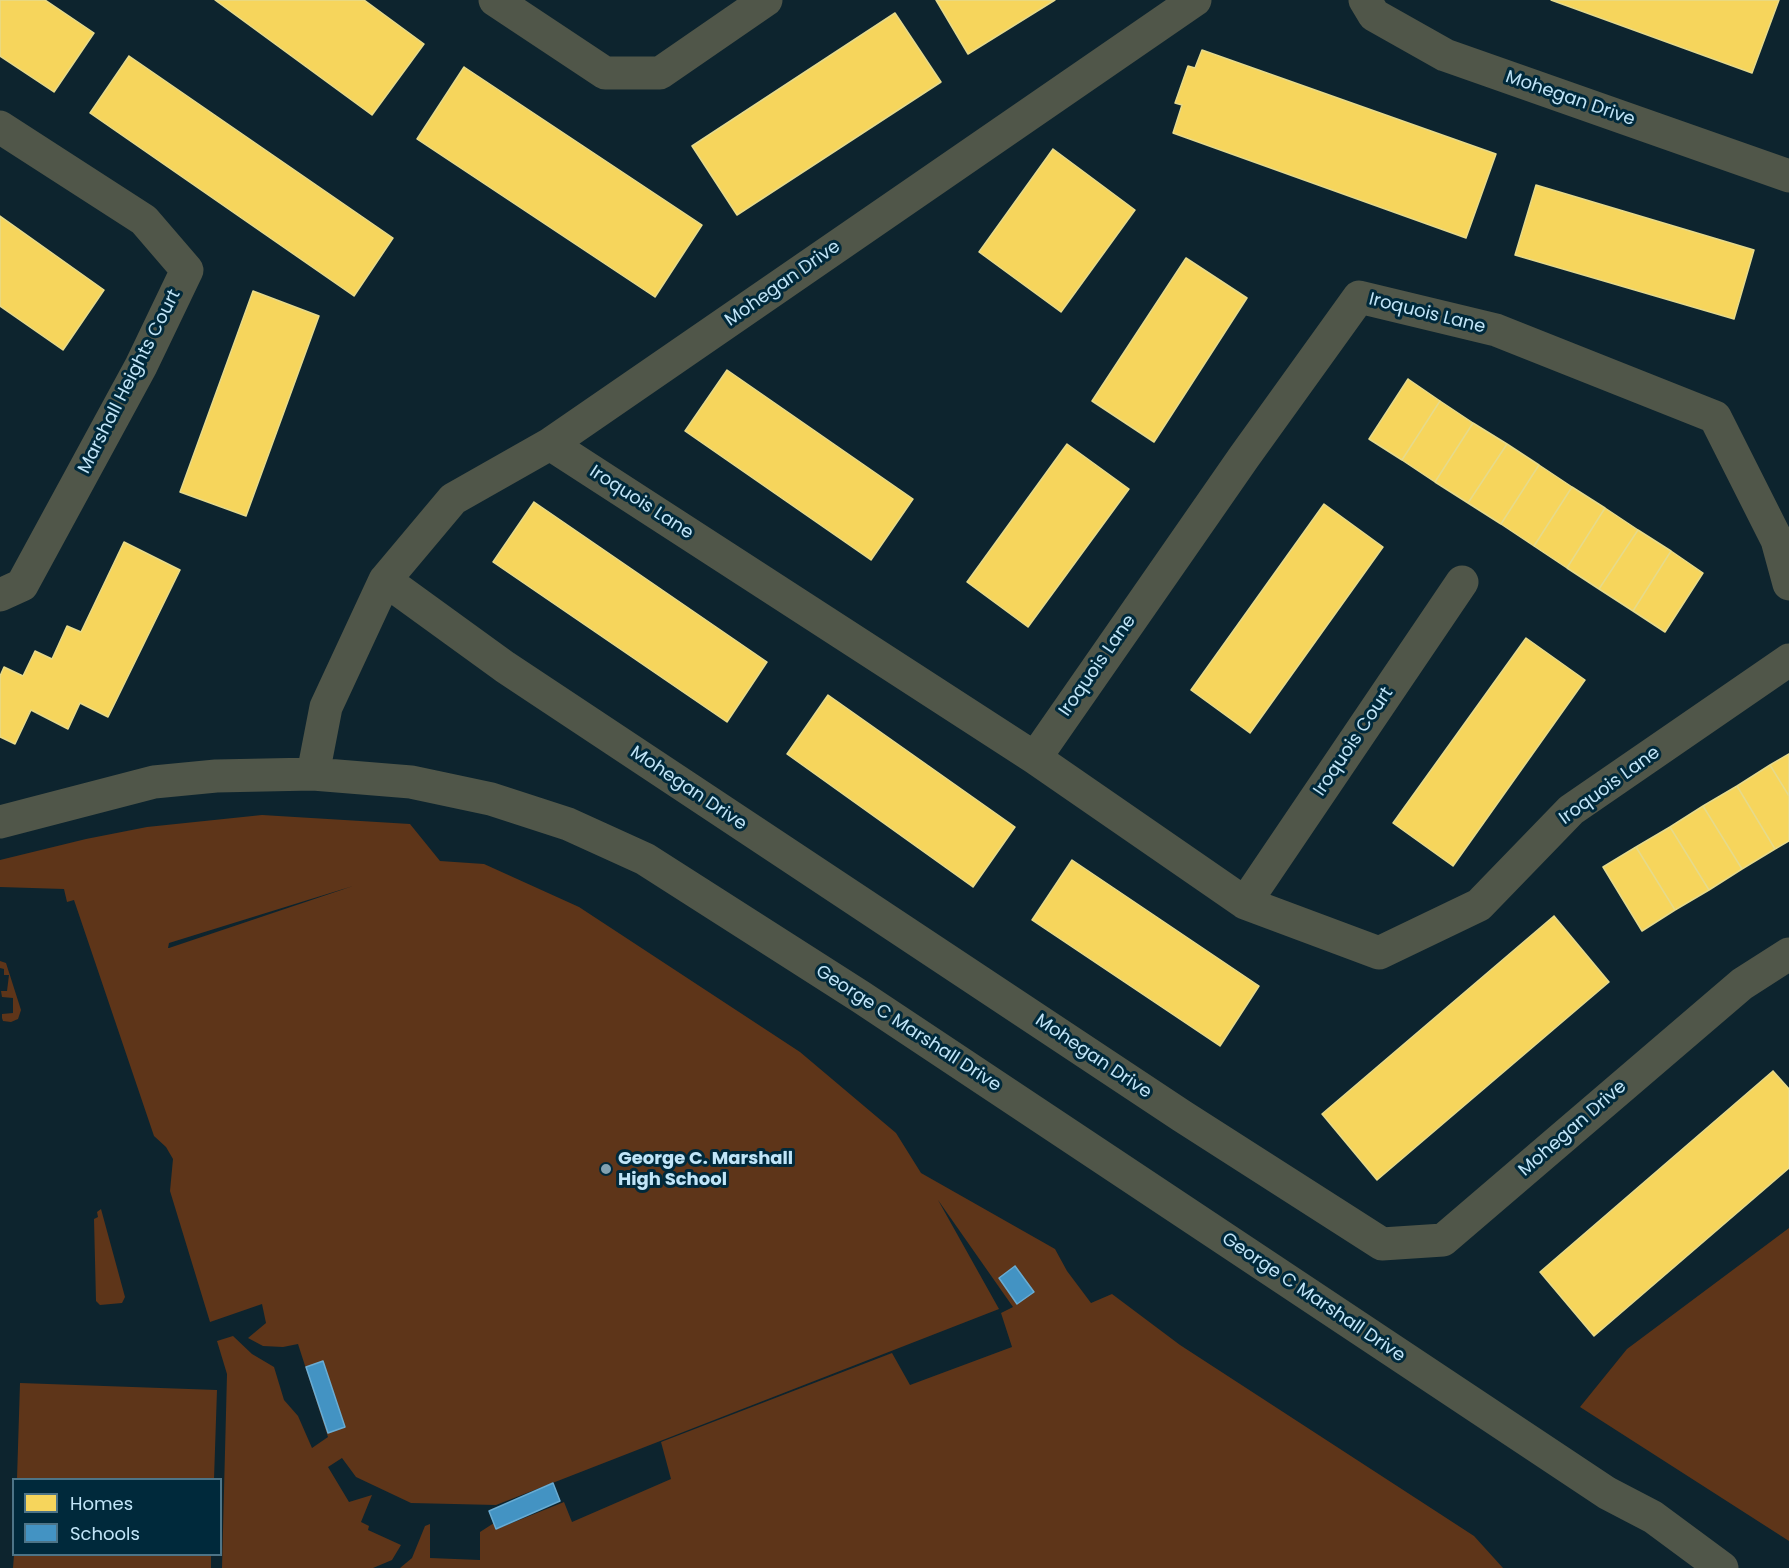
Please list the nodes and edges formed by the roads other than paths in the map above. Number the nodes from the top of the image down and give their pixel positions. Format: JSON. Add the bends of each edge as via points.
{"nodes":[{"id":1,"x":495,"y":0,"type":"edge"},
{"id":2,"x":766,"y":0,"type":"edge"},
{"id":3,"x":1195,"y":0,"type":"edge"},
{"id":4,"x":1365,"y":0,"type":"edge"},
{"id":5,"x":0,"y":128,"type":"edge"},
{"id":6,"x":1789,"y":176,"type":"edge"},
{"id":7,"x":550,"y":444,"type":"junction"},
{"id":8,"x":385,"y":580,"type":"junction"},
{"id":9,"x":1462,"y":582,"type":"dead end"},
{"id":10,"x":1789,"y":584,"type":"edge"},
{"id":11,"x":0,"y":595,"type":"edge"},
{"id":12,"x":1789,"y":660,"type":"edge"},
{"id":13,"x":1035,"y":758,"type":"junction"},
{"id":14,"x":313,"y":774,"type":"junction"},
{"id":15,"x":0,"y":822,"type":"edge"},
{"id":16,"x":1245,"y":903,"type":"junction"},
{"id":17,"x":1789,"y":954,"type":"edge"},
{"id":18,"x":1722,"y":1568,"type":"edge"}],
"edges":[{"from":1,"to":2,"type":"street","via":[[605,73],[660,73]]},
{"from":3,"to":7,"type":"street","name":"Mohegan Drive"},
{"from":4,"to":6,"type":"street","name":"Mohegan Drive","via":[[1374,15],[1445,55]]},
{"from":5,"to":11,"type":"street","name":"Marshall Heights Court","via":[[144,220],[187,270],[141,366],[22,585]]},
{"from":7,"to":8,"type":"street","name":"Mohegan Drive","via":[[453,499]]},
{"from":7,"to":13,"type":"street","name":"Iroquois Lane"},
{"from":8,"to":14,"type":"street","name":"Mohegan Drive","via":[[326,707]]},
{"from":8,"to":17,"type":"street","name":"Mohegan Drive","via":[[505,667],[1382,1244],[1443,1240],[1742,984]]},
{"from":9,"to":16,"type":"street","name":"Iroquois Court"},
{"from":10,"to":13,"type":"street","name":"Iroquois Lane","via":[[1777,540],[1715,417],[1496,330],[1359,297]]},
{"from":12,"to":16,"type":"street","name":"Iroquois Lane","via":[[1571,810],[1479,905],[1379,953]]},
{"from":13,"to":16,"type":"street","name":"Iroquois Lane"},
{"from":14,"to":15,"type":"street","name":"George C Marshall Drive","via":[[154,782]]},
{"from":14,"to":18,"type":"street","name":"George C Marshall Drive","via":[[411,782],[491,799],[568,824],[645,859],[871,1004],[1607,1493],[1653,1517]]}]}
